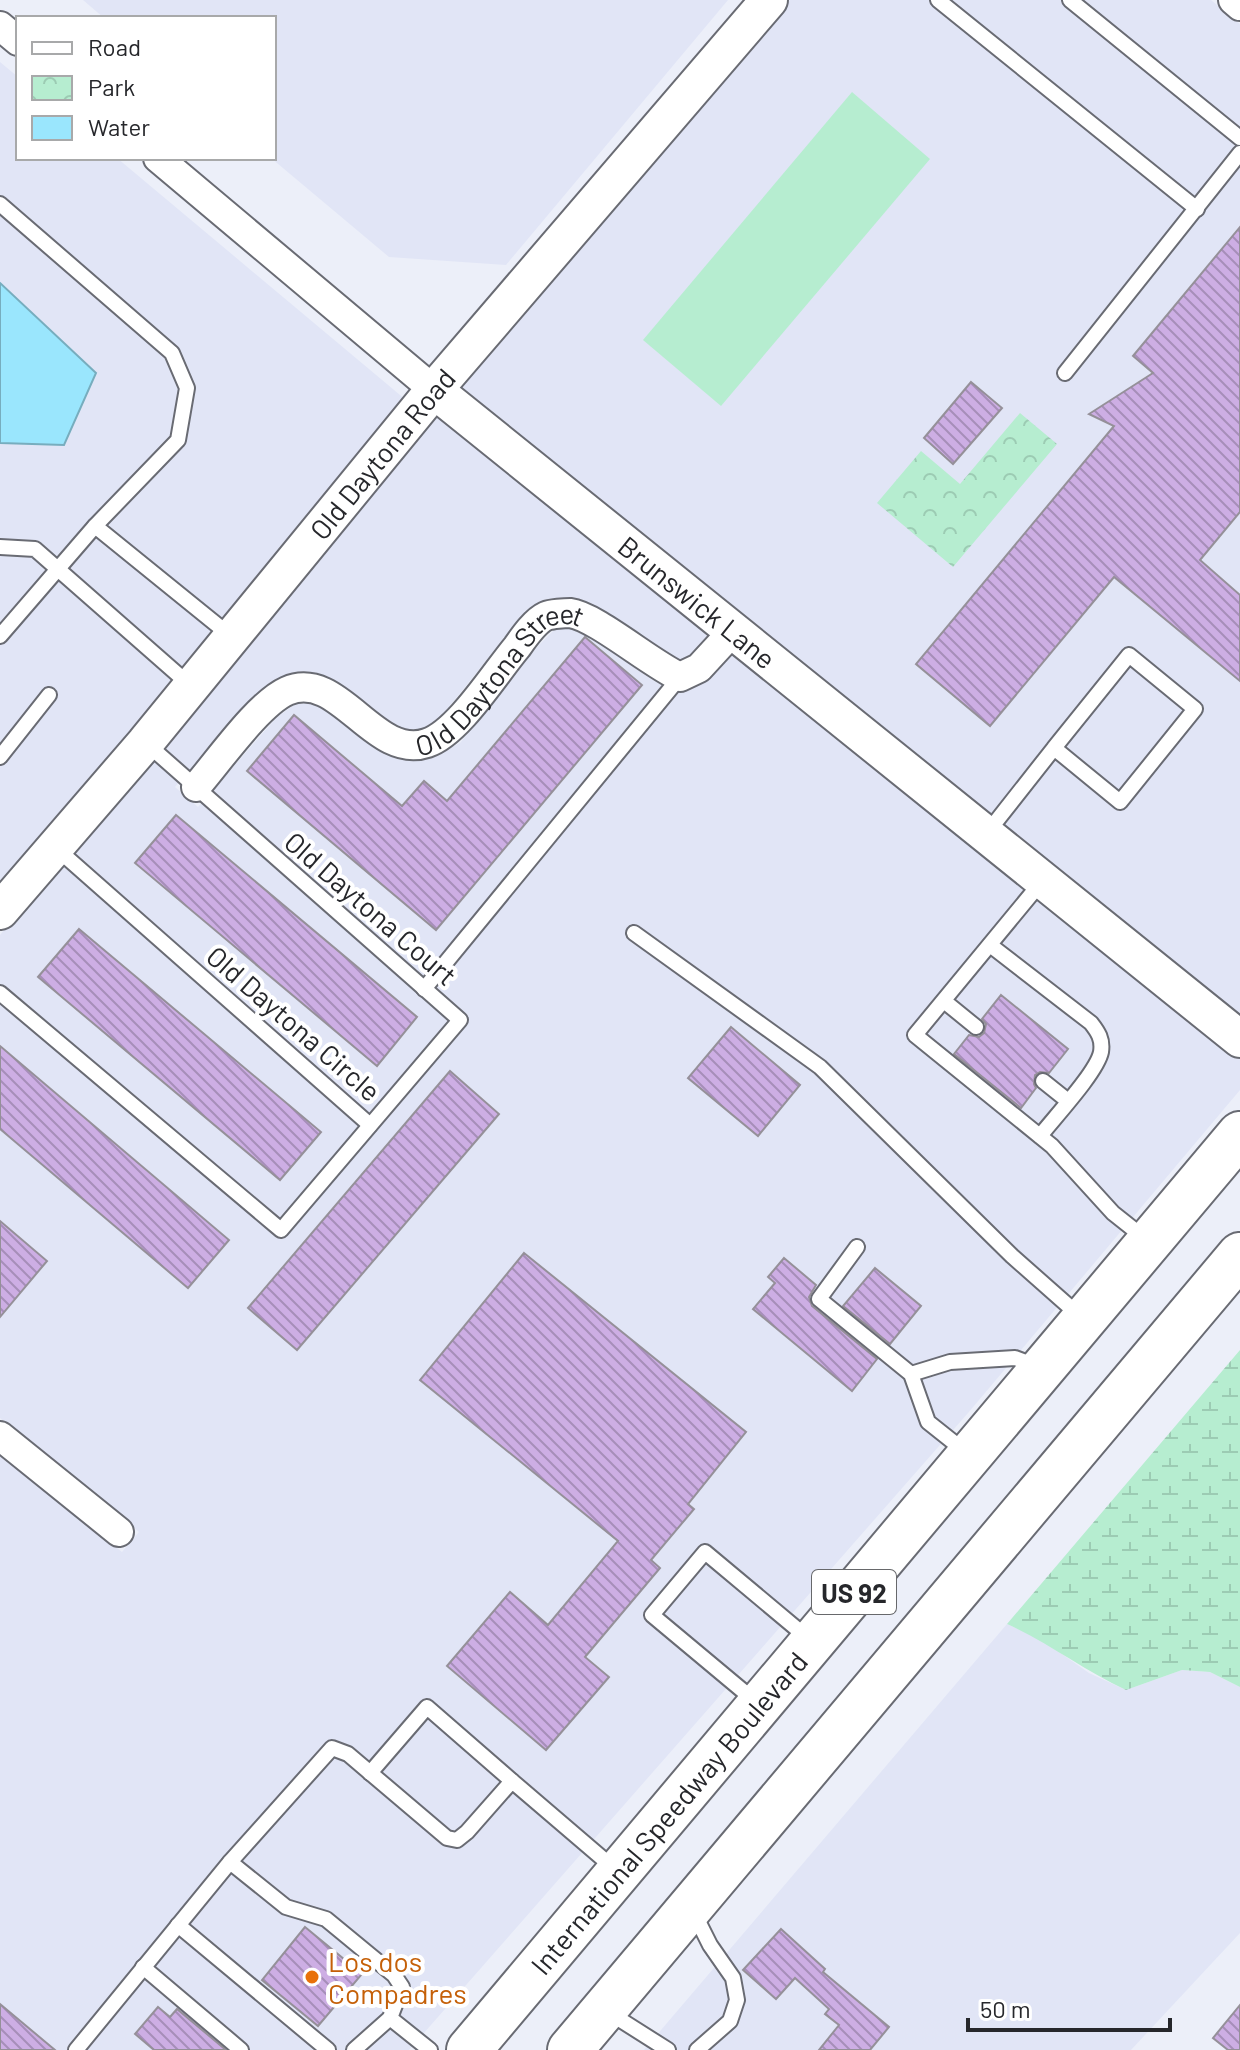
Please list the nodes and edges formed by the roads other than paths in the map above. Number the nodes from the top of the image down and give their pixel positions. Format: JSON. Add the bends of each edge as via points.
{"nodes":[{"id":1,"x":769,"y":0,"type":"edge"},
{"id":2,"x":938,"y":0,"type":"edge"},
{"id":3,"x":1070,"y":0,"type":"edge"},
{"id":4,"x":1233,"y":0,"type":"edge"},
{"id":5,"x":1240,"y":6,"type":"edge"},
{"id":6,"x":0,"y":26,"type":"edge"},
{"id":7,"x":16,"y":39,"type":"edge"},
{"id":8,"x":1240,"y":138,"type":"edge"},
{"id":9,"x":1240,"y":153,"type":"edge"},
{"id":10,"x":160,"y":160,"type":"edge"},
{"id":11,"x":0,"y":204,"type":"edge"},
{"id":12,"x":1197,"y":209,"type":"junction"},
{"id":13,"x":1065,"y":373,"type":"dead end"},
{"id":14,"x":434,"y":390,"type":"junction"},
{"id":15,"x":95,"y":526,"type":"junction"},
{"id":16,"x":0,"y":547,"type":"edge"},
{"id":17,"x":57,"y":570,"type":"junction"},
{"id":18,"x":734,"y":630,"type":"junction"},
{"id":19,"x":0,"y":636,"type":"edge"},
{"id":20,"x":232,"y":637,"type":"junction"},
{"id":21,"x":680,"y":677,"type":"junction"},
{"id":22,"x":192,"y":686,"type":"junction"},
{"id":23,"x":49,"y":695,"type":"dead end"},
{"id":24,"x":145,"y":743,"type":"junction"},
{"id":25,"x":1054,"y":748,"type":"junction"},
{"id":26,"x":0,"y":757,"type":"edge"},
{"id":27,"x":196,"y":787,"type":"junction"},
{"id":28,"x":987,"y":834,"type":"junction"},
{"id":29,"x":55,"y":847,"type":"junction"},
{"id":30,"x":1044,"y":880,"type":"junction"},
{"id":31,"x":0,"y":911,"type":"edge"},
{"id":32,"x":634,"y":933,"type":"dead end"},
{"id":33,"x":990,"y":945,"type":"junction"},
{"id":34,"x":424,"y":989,"type":"junction"},
{"id":35,"x":0,"y":993,"type":"edge"},
{"id":36,"x":944,"y":1001,"type":"junction"},
{"id":37,"x":976,"y":1027,"type":"dead end"},
{"id":38,"x":1240,"y":1039,"type":"edge"},
{"id":39,"x":1043,"y":1081,"type":"dead end"},
{"id":40,"x":1068,"y":1101,"type":"junction"},
{"id":41,"x":370,"y":1125,"type":"junction"},
{"id":42,"x":1240,"y":1134,"type":"edge"},
{"id":43,"x":1040,"y":1136,"type":"junction"},
{"id":44,"x":1150,"y":1242,"type":"junction"},
{"id":45,"x":857,"y":1247,"type":"dead end"},
{"id":46,"x":1240,"y":1255,"type":"edge"},
{"id":47,"x":1084,"y":1320,"type":"junction"},
{"id":48,"x":1043,"y":1368,"type":"junction"},
{"id":49,"x":911,"y":1374,"type":"junction"},
{"id":50,"x":0,"y":1436,"type":"edge"},
{"id":51,"x":970,"y":1456,"type":"junction"},
{"id":52,"x":119,"y":1532,"type":"dead end"},
{"id":53,"x":812,"y":1642,"type":"junction"},
{"id":54,"x":760,"y":1704,"type":"junction"},
{"id":55,"x":370,"y":1773,"type":"junction"},
{"id":56,"x":512,"y":1781,"type":"junction"},
{"id":57,"x":230,"y":1862,"type":"junction"},
{"id":58,"x":619,"y":1872,"type":"junction"},
{"id":59,"x":691,"y":1906,"type":"junction"},
{"id":60,"x":178,"y":1925,"type":"junction"},
{"id":61,"x":143,"y":1967,"type":"junction"},
{"id":62,"x":604,"y":2010,"type":"junction"},
{"id":63,"x":390,"y":2018,"type":"junction"},
{"id":64,"x":76,"y":2050,"type":"edge"},
{"id":65,"x":241,"y":2050,"type":"edge"},
{"id":66,"x":328,"y":2050,"type":"edge"},
{"id":67,"x":354,"y":2050,"type":"edge"},
{"id":68,"x":430,"y":2050,"type":"edge"},
{"id":69,"x":469,"y":2050,"type":"edge"},
{"id":70,"x":570,"y":2050,"type":"edge"},
{"id":71,"x":668,"y":2050,"type":"edge"},
{"id":72,"x":697,"y":2050,"type":"edge"}],
"edges":[{"from":1,"to":14,"type":"street","name":"Old Daytona Road"},
{"from":2,"to":12,"type":"lane"},
{"from":3,"to":8,"type":"lane"},
{"from":4,"to":5,"type":"street"},
{"from":6,"to":7,"type":"street"},
{"from":9,"to":12,"type":"lane"},
{"from":10,"to":14,"type":"street","name":"Brunswick Lane"},
{"from":11,"to":15,"type":"lane","via":[[172,353],[187,388],[178,440]]},
{"from":12,"to":13,"type":"lane"},
{"from":14,"to":18,"type":"street","name":"Brunswick Lane"},
{"from":14,"to":20,"type":"street","name":"Old Daytona Road"},
{"from":15,"to":17,"type":"lane"},
{"from":15,"to":20,"type":"lane"},
{"from":16,"to":17,"type":"lane","via":[[35,549]]},
{"from":17,"to":19,"type":"lane"},
{"from":17,"to":22,"type":"lane"},
{"from":18,"to":21,"type":"street","via":[[699,668]]},
{"from":18,"to":28,"type":"street","name":"Brunswick Lane"},
{"from":20,"to":22,"type":"street","name":"Old Daytona Road"},
{"from":21,"to":27,"type":"street","name":"Old Daytona Street","via":[[572,613],[546,616],[447,734],[425,744],[394,743],[329,694],[289,690],[266,706]]},
{"from":21,"to":34,"type":"lane"},
{"from":22,"to":24,"type":"street","name":"Old Daytona Road"},
{"from":23,"to":26,"type":"lane"},
{"from":24,"to":27,"type":"lane","name":"Old Daytona Court"},
{"from":24,"to":29,"type":"street","name":"Old Daytona Road"},
{"from":25,"to":25,"type":"lane","via":[[1120,802],[1195,709],[1129,655]]},
{"from":25,"to":28,"type":"lane"},
{"from":27,"to":34,"type":"lane","name":"Old Daytona Court"},
{"from":28,"to":30,"type":"street","name":"Brunswick Lane"},
{"from":29,"to":31,"type":"street","name":"Old Daytona Road"},
{"from":29,"to":41,"type":"lane","name":"Old Daytona Circle"},
{"from":30,"to":33,"type":"lane"},
{"from":30,"to":38,"type":"street","name":"Brunswick Lane"},
{"from":32,"to":47,"type":"lane","via":[[820,1067]]},
{"from":33,"to":36,"type":"lane"},
{"from":33,"to":40,"type":"lane","via":[[1100,1035],[1101,1053]]},
{"from":34,"to":41,"type":"lane","name":"Old Daytona Court","via":[[460,1020]]},
{"from":35,"to":41,"type":"lane","name":"Old Daytona Circle","via":[[281,1230]]},
{"from":36,"to":37,"type":"lane"},
{"from":36,"to":43,"type":"lane","via":[[915,1035]]},
{"from":39,"to":40,"type":"lane"},
{"from":40,"to":43,"type":"lane"},
{"from":42,"to":44,"type":"main road","name":"International Speedway Boulevard","number":"US 92"},
{"from":43,"to":44,"type":"lane","via":[[1113,1213]]},
{"from":44,"to":47,"type":"main road","name":"International Speedway Boulevard","number":"US 92"},
{"from":45,"to":49,"type":"lane","via":[[819,1299]]},
{"from":46,"to":59,"type":"main road","number":"US 92"},
{"from":47,"to":48,"type":"main road","name":"International Speedway Boulevard","number":"US 92"},
{"from":48,"to":49,"type":"lane","via":[[1015,1358],[950,1362]]},
{"from":48,"to":51,"type":"main road","name":"International Speedway Boulevard","number":"US 92"},
{"from":49,"to":51,"type":"lane","via":[[928,1422]]},
{"from":50,"to":52,"type":"street"},
{"from":51,"to":53,"type":"main road","name":"International Speedway Boulevard","number":"US 92"},
{"from":53,"to":54,"type":"main road","name":"International Speedway Boulevard","number":"US 92"},
{"from":53,"to":54,"type":"lane","via":[[705,1552],[652,1615]]},
{"from":54,"to":58,"type":"main road","name":"International Speedway Boulevard","number":"US 92"},
{"from":55,"to":56,"type":"lane","via":[[447,1838],[457,1840]]},
{"from":55,"to":56,"type":"lane","via":[[427,1707]]},
{"from":55,"to":57,"type":"lane","via":[[332,1748]]},
{"from":56,"to":58,"type":"lane"},
{"from":57,"to":60,"type":"lane"},
{"from":57,"to":63,"type":"lane","via":[[286,1907],[326,1919],[394,1975],[402,1987]]},
{"from":58,"to":69,"type":"main road","name":"International Speedway Boulevard","number":"US 92"},
{"from":59,"to":62,"type":"main road","number":"US 92"},
{"from":59,"to":72,"type":"lane","via":[[733,1978],[737,2000],[730,2021]]},
{"from":60,"to":61,"type":"lane"},
{"from":60,"to":66,"type":"lane"},
{"from":61,"to":64,"type":"lane"},
{"from":61,"to":65,"type":"lane"},
{"from":62,"to":70,"type":"main road","number":"US 92"},
{"from":62,"to":71,"type":"lane"},
{"from":63,"to":67,"type":"lane"},
{"from":63,"to":68,"type":"lane"}]}
